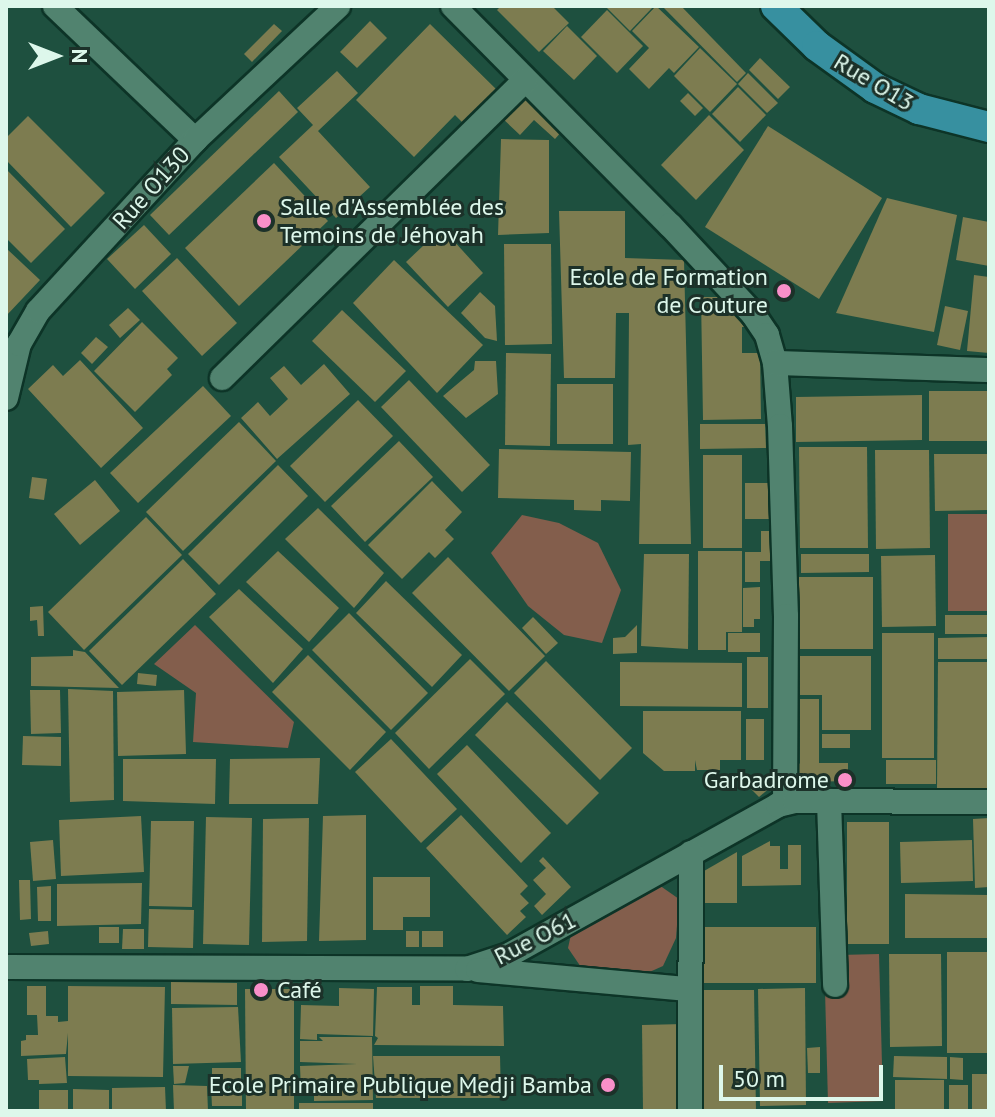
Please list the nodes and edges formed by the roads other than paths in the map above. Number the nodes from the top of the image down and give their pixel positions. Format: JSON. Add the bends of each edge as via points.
{"nodes":[{"id":1,"x":55,"y":6,"type":"edge"},
{"id":2,"x":338,"y":6,"type":"edge"},
{"id":3,"x":453,"y":6,"type":"edge"},
{"id":4,"x":776,"y":6,"type":"edge"},
{"id":5,"x":525,"y":80,"type":"junction"},
{"id":6,"x":989,"y":127,"type":"edge"},
{"id":7,"x":195,"y":140,"type":"junction"},
{"id":8,"x":775,"y":363,"type":"junction"},
{"id":9,"x":989,"y":370,"type":"edge"},
{"id":10,"x":222,"y":378,"type":"dead end"},
{"id":11,"x":6,"y":398,"type":"edge"},
{"id":12,"x":829,"y":801,"type":"junction"},
{"id":13,"x":989,"y":802,"type":"edge"},
{"id":14,"x":785,"y":803,"type":"junction"},
{"id":15,"x":691,"y":853,"type":"junction"},
{"id":16,"x":6,"y":967,"type":"edge"},
{"id":17,"x":467,"y":969,"type":"junction"},
{"id":18,"x":835,"y":985,"type":"dead end"},
{"id":19,"x":688,"y":989,"type":"junction"},
{"id":20,"x":690,"y":1111,"type":"edge"}],
"edges":[{"from":1,"to":7,"type":"street"},
{"from":2,"to":7,"type":"street","name":"Rue O130"},
{"from":3,"to":5,"type":"street"},
{"from":4,"to":6,"type":"main road","name":"Rue O13","via":[[817,46],[875,88],[919,109]]},
{"from":5,"to":8,"type":"street","via":[[753,314],[767,335]]},
{"from":5,"to":10,"type":"street"},
{"from":7,"to":11,"type":"street","name":"Rue O130","via":[[38,311],[19,344]]},
{"from":8,"to":9,"type":"street"},
{"from":8,"to":14,"type":"street","via":[[786,616]]},
{"from":12,"to":13,"type":"street","name":"Rue O61"},
{"from":12,"to":14,"type":"street","name":"Rue O61"},
{"from":12,"to":18,"type":"street"},
{"from":14,"to":15,"type":"street","name":"Rue O61"},
{"from":15,"to":17,"type":"street","name":"Rue O61","via":[[509,955]]},
{"from":15,"to":19,"type":"street"},
{"from":16,"to":17,"type":"street","name":"Rue O61"},
{"from":17,"to":19,"type":"street"},
{"from":19,"to":20,"type":"street"}]}
